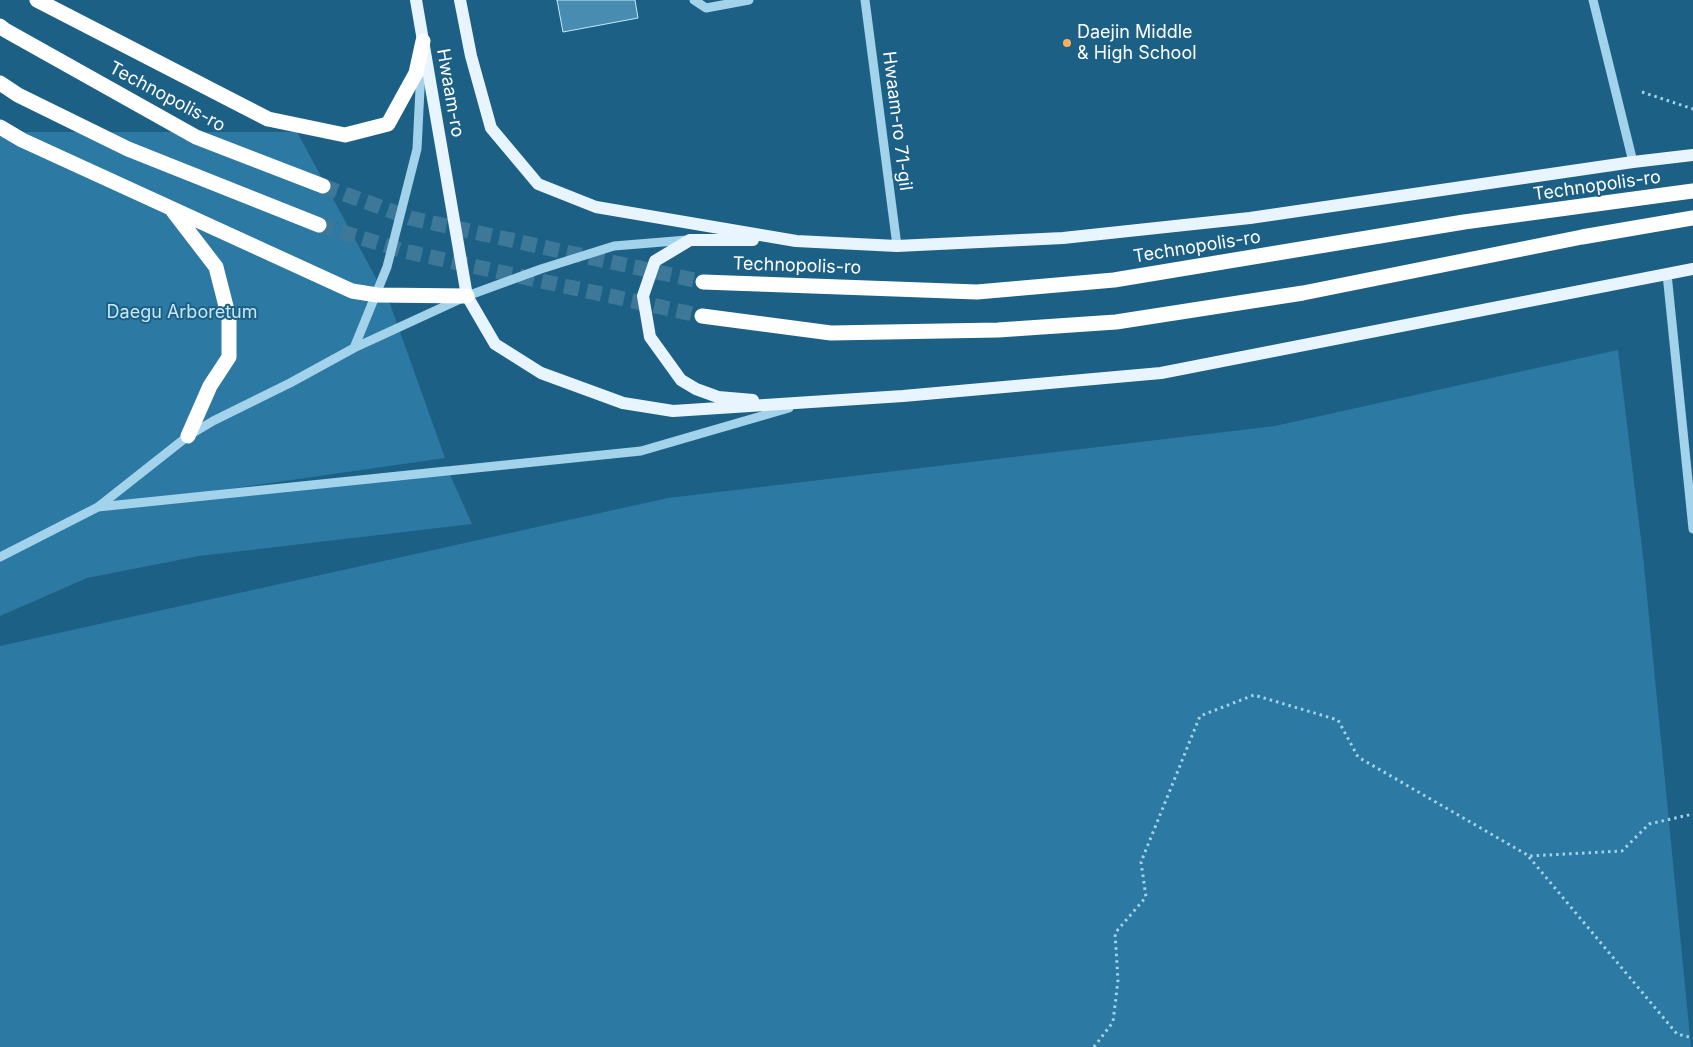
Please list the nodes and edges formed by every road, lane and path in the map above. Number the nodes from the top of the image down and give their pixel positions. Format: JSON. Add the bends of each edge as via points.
{"nodes":[{"id":1,"x":37,"y":0,"type":"edge"},
{"id":2,"x":416,"y":0,"type":"edge"},
{"id":3,"x":460,"y":0,"type":"edge"},
{"id":4,"x":694,"y":0,"type":"edge"},
{"id":5,"x":749,"y":0,"type":"edge"},
{"id":6,"x":865,"y":0,"type":"edge"},
{"id":7,"x":1593,"y":0,"type":"edge"},
{"id":8,"x":0,"y":26,"type":"edge"},
{"id":9,"x":423,"y":41,"type":"junction"},
{"id":10,"x":0,"y":83,"type":"edge"},
{"id":11,"x":1642,"y":92,"type":"dead end"},
{"id":12,"x":1693,"y":109,"type":"edge"},
{"id":13,"x":0,"y":127,"type":"edge"},
{"id":14,"x":1693,"y":155,"type":"edge"},
{"id":15,"x":1633,"y":162,"type":"junction"},
{"id":16,"x":323,"y":186,"type":"tunnel mouth"},
{"id":17,"x":1693,"y":191,"type":"edge"},
{"id":18,"x":170,"y":208,"type":"junction"},
{"id":19,"x":1693,"y":218,"type":"edge"},
{"id":20,"x":319,"y":225,"type":"tunnel mouth"},
{"id":21,"x":690,"y":240,"type":"junction"},
{"id":22,"x":796,"y":240,"type":"junction"},
{"id":23,"x":896,"y":246,"type":"junction"},
{"id":24,"x":1693,"y":269,"type":"edge"},
{"id":25,"x":1667,"y":274,"type":"junction"},
{"id":26,"x":703,"y":282,"type":"tunnel mouth"},
{"id":27,"x":377,"y":295,"type":"junction"},
{"id":28,"x":467,"y":296,"type":"junction"},
{"id":29,"x":702,"y":316,"type":"tunnel mouth"},
{"id":30,"x":354,"y":348,"type":"junction"},
{"id":31,"x":803,"y":403,"type":"junction"},
{"id":32,"x":188,"y":436,"type":"junction"},
{"id":33,"x":1688,"y":440,"type":"edge"},
{"id":34,"x":98,"y":507,"type":"junction"},
{"id":35,"x":1693,"y":529,"type":"edge"},
{"id":36,"x":0,"y":557,"type":"edge"},
{"id":37,"x":1693,"y":814,"type":"edge"},
{"id":38,"x":1529,"y":856,"type":"junction"},
{"id":39,"x":1693,"y":1038,"type":"edge"},
{"id":40,"x":1094,"y":1047,"type":"edge"}],
"edges":[{"from":1,"to":9,"type":"highway","via":[[268,119],[345,135],[388,124],[416,73]]},
{"from":2,"to":9,"type":"main road","name":"Hwaam-ro"},
{"from":3,"to":22,"type":"main road","name":"Hwaam-ro","via":[[491,128],[538,184],[596,207]]},
{"from":4,"to":5,"type":"street","via":[[706,8]]},
{"from":6,"to":23,"type":"street","name":"Hwaam-ro 71-gil"},
{"from":7,"to":15,"type":"street"},
{"from":8,"to":16,"type":"highway","name":"Technopolis-ro","via":[[196,137]]},
{"from":9,"to":27,"type":"street","via":[[417,149]]},
{"from":9,"to":28,"type":"main road","name":"Hwaam-ro"},
{"from":10,"to":20,"type":"highway","via":[[18,96],[128,149]]},
{"from":11,"to":12,"type":"path"},
{"from":13,"to":18,"type":"highway"},
{"from":14,"to":15,"type":"main road"},
{"from":15,"to":23,"type":"main road","via":[[1250,218],[1063,238]]},
{"from":17,"to":26,"type":"highway","name":"Technopolis-ro","via":[[1464,222],[1114,280],[977,292]]},
{"from":18,"to":27,"type":"highway","via":[[352,292]]},
{"from":18,"to":32,"type":"highway","via":[[216,267],[229,318],[229,357],[210,386]]},
{"from":19,"to":29,"type":"highway","via":[[1302,293],[1116,322],[998,330],[831,333]]},
{"from":21,"to":22,"type":"main road"},
{"from":21,"to":28,"type":"street","via":[[614,246]]},
{"from":21,"to":31,"type":"main road","via":[[655,261],[644,296],[650,337],[681,380],[696,390],[718,397]]},
{"from":22,"to":23,"type":"main road"},
{"from":24,"to":25,"type":"main road"},
{"from":25,"to":31,"type":"main road","via":[[1161,373]]},
{"from":25,"to":33,"type":"street"},
{"from":27,"to":28,"type":"highway"},
{"from":27,"to":30,"type":"street"},
{"from":28,"to":30,"type":"street"},
{"from":28,"to":31,"type":"main road","via":[[495,344],[541,373],[624,403],[673,411]]},
{"from":30,"to":32,"type":"street"},
{"from":31,"to":34,"type":"street","via":[[641,451]]},
{"from":32,"to":34,"type":"street"},
{"from":33,"to":35,"type":"street"},
{"from":34,"to":36,"type":"street"},
{"from":37,"to":38,"type":"path","via":[[1648,824],[1622,851]]},
{"from":38,"to":39,"type":"path","via":[[1677,1034]]},
{"from":38,"to":40,"type":"path","via":[[1358,757],[1338,720],[1254,694],[1200,716],[1141,862],[1146,897],[1114,933],[1118,980],[1112,1022]]}]}
